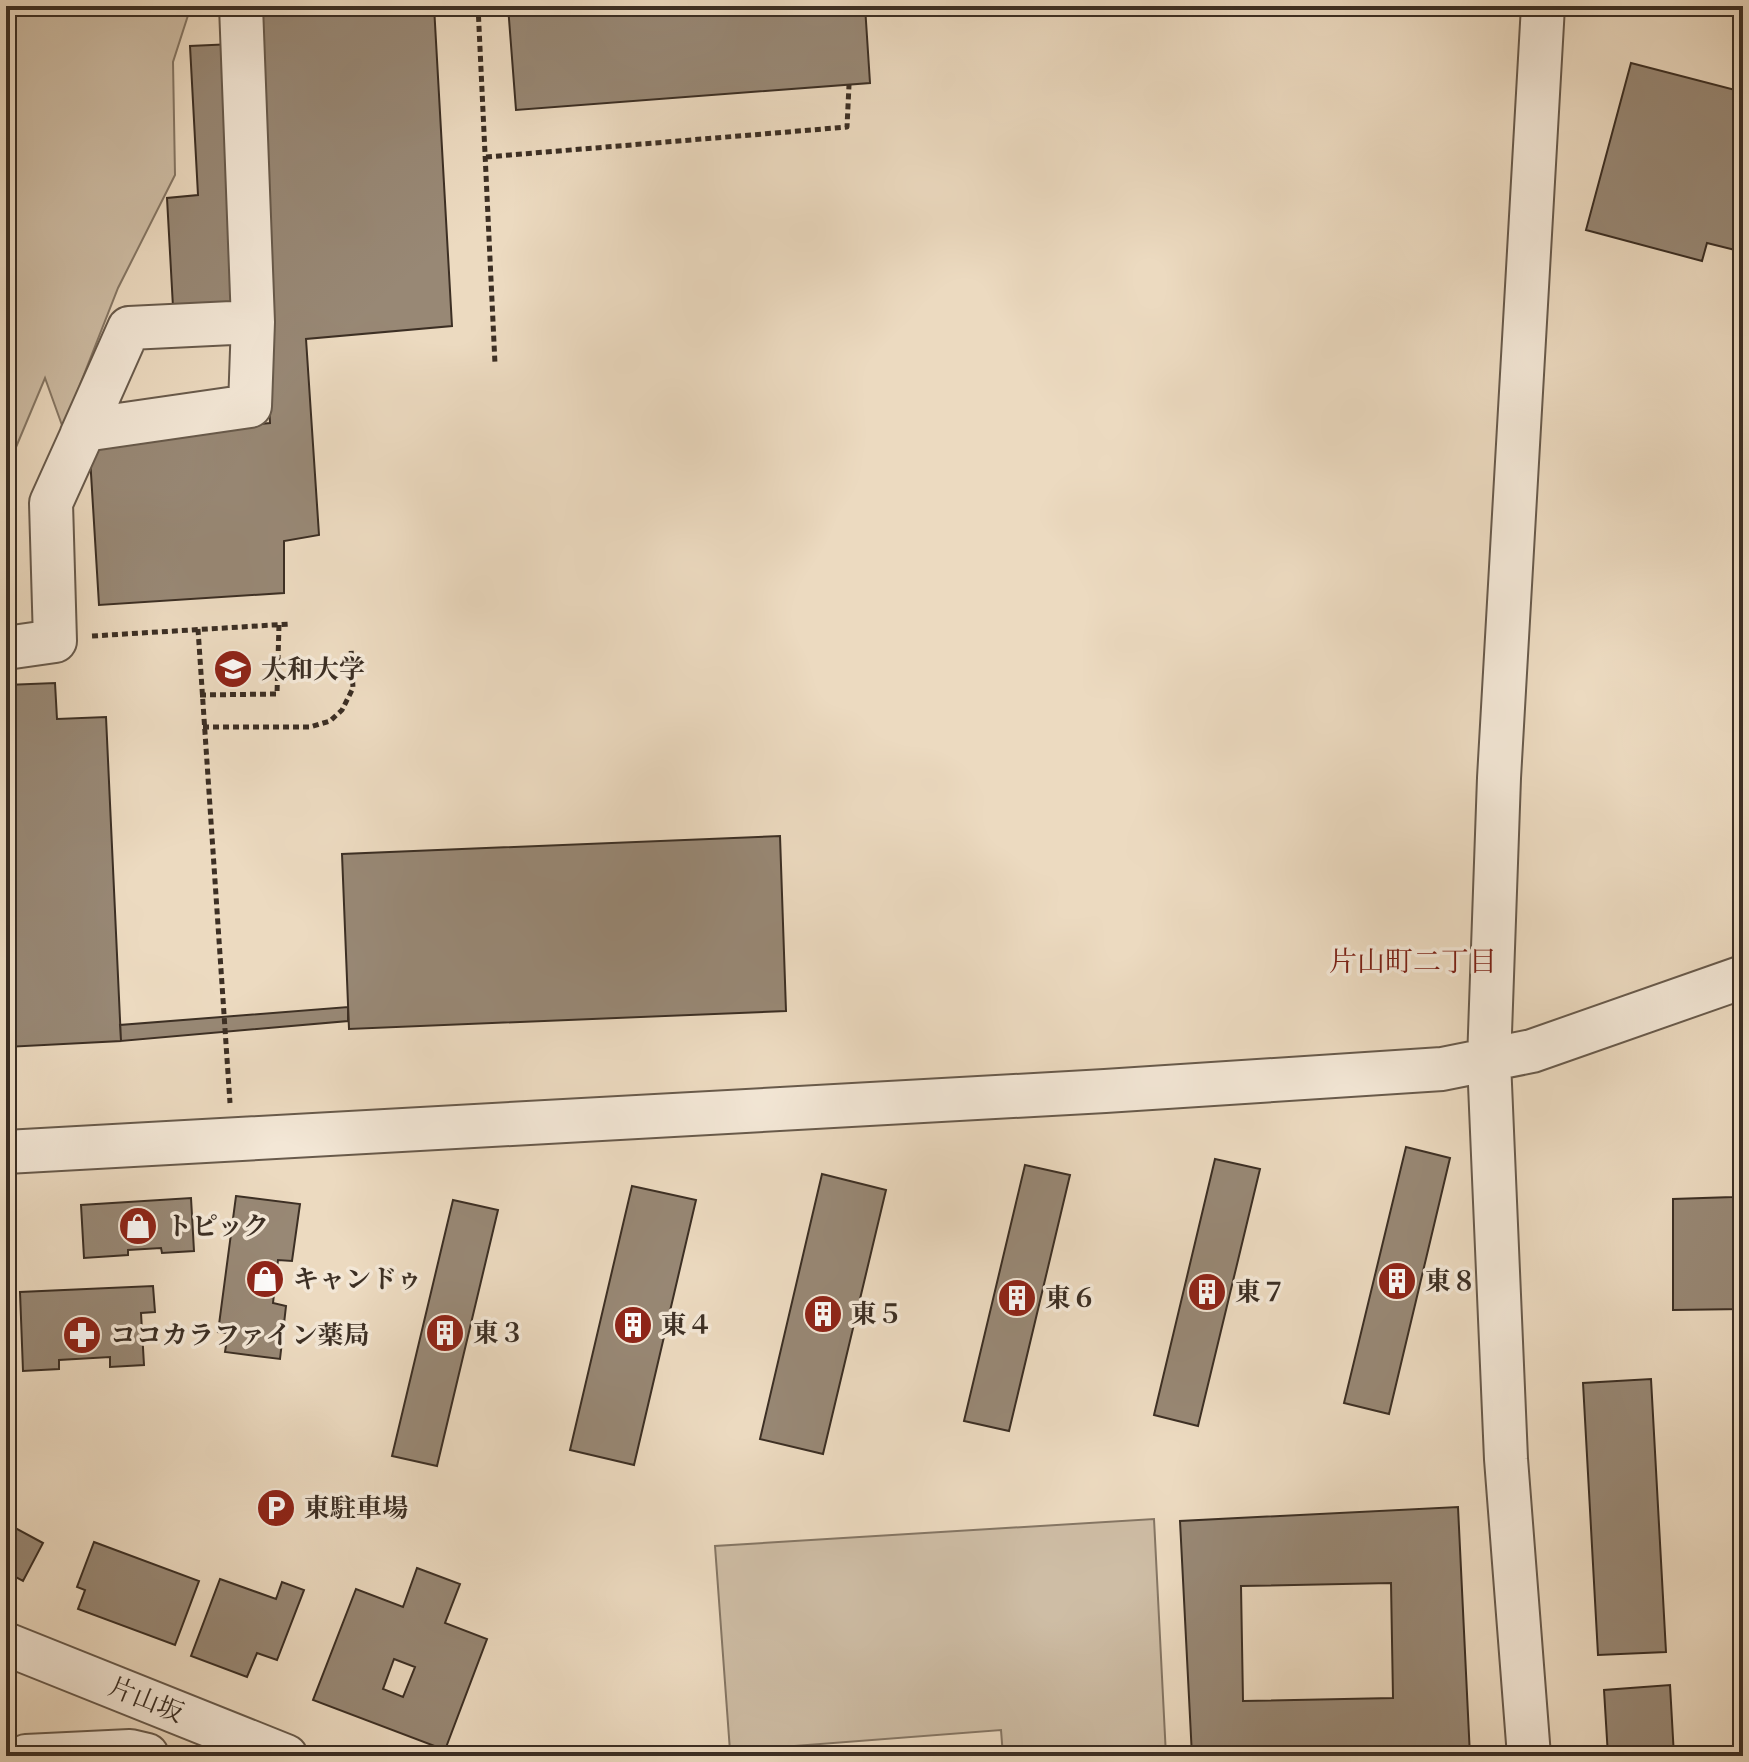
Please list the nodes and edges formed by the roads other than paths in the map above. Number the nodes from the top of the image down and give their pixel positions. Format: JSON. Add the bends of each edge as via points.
{"nodes":[{"id":1,"x":241,"y":6,"type":"edge"},
{"id":2,"x":1543,"y":6,"type":"edge"},
{"id":3,"x":253,"y":322,"type":"junction"},
{"id":4,"x":81,"y":436,"type":"junction"},
{"id":5,"x":6,"y":648,"type":"edge"},
{"id":6,"x":1743,"y":977,"type":"edge"},
{"id":7,"x":1489,"y":1061,"type":"junction"},
{"id":8,"x":6,"y":1152,"type":"edge"},
{"id":9,"x":6,"y":1644,"type":"edge"},
{"id":10,"x":172,"y":1710,"type":"junction"},
{"id":11,"x":26,"y":1756,"type":"edge"},
{"id":12,"x":146,"y":1756,"type":"edge"},
{"id":13,"x":286,"y":1756,"type":"edge"},
{"id":14,"x":1529,"y":1756,"type":"edge"}],
"edges":[{"from":1,"to":3,"type":"street"},
{"from":2,"to":7,"type":"street","via":[[1500,762]]},
{"from":3,"to":4,"type":"street","via":[[129,328]]},
{"from":3,"to":4,"type":"street","via":[[250,406],[84,430]]},
{"from":4,"to":5,"type":"street","via":[[51,503],[55,641]]},
{"from":6,"to":7,"type":"street","via":[[1532,1051]]},
{"from":7,"to":8,"type":"street","via":[[1442,1069],[1105,1091]]},
{"from":7,"to":14,"type":"street","via":[[1506,1459]]},
{"from":9,"to":10,"type":"street","name":"片山坂"},
{"from":10,"to":12,"type":"street"},
{"from":10,"to":13,"type":"street","name":"片山坂"},
{"from":11,"to":12,"type":"street","via":[[130,1751]]}]}
